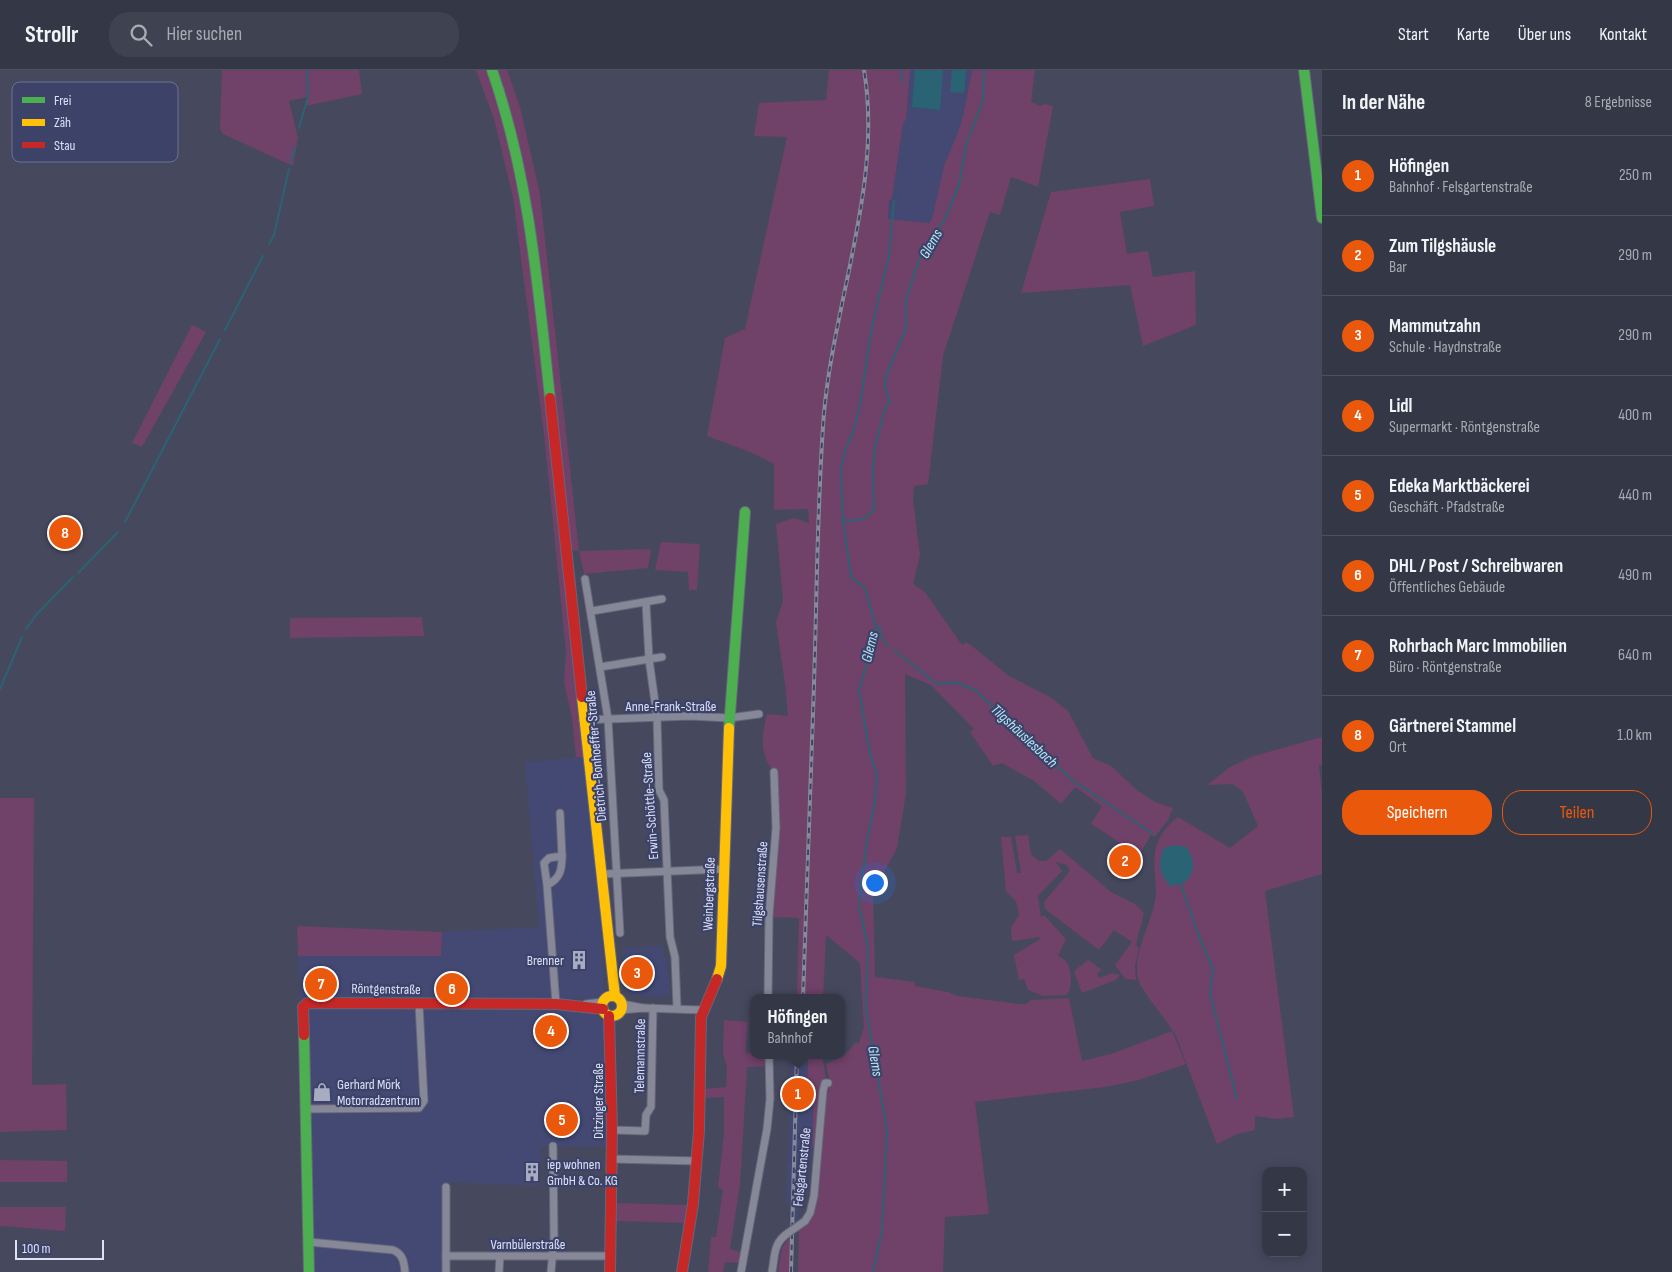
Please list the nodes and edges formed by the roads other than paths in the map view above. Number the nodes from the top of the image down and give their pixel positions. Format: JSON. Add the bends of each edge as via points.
{"nodes":[{"id":1,"x":492,"y":70,"type":"edge"},
{"id":2,"x":1304,"y":70,"type":"edge"},
{"id":3,"x":1322,"y":218,"type":"edge"},
{"id":4,"x":744,"y":512,"type":"dead end"},
{"id":5,"x":585,"y":579,"type":"dead end"},
{"id":6,"x":662,"y":599,"type":"dead end"},
{"id":7,"x":646,"y":602,"type":"junction"},
{"id":8,"x":592,"y":611,"type":"junction"},
{"id":9,"x":662,"y":656,"type":"dead end"},
{"id":10,"x":649,"y":659,"type":"junction"},
{"id":11,"x":600,"y":667,"type":"junction"},
{"id":12,"x":759,"y":714,"type":"dead end"},
{"id":13,"x":657,"y":717,"type":"junction"},
{"id":14,"x":729,"y":718,"type":"junction"},
{"id":15,"x":608,"y":719,"type":"junction"},
{"id":16,"x":583,"y":720,"type":"junction"},
{"id":17,"x":774,"y":772,"type":"dead end"},
{"id":18,"x":560,"y":813,"type":"dead end"},
{"id":19,"x":562,"y":856,"type":"junction"},
{"id":20,"x":724,"y":869,"type":"junction"},
{"id":21,"x":667,"y":871,"type":"junction"},
{"id":22,"x":617,"y":873,"type":"junction"},
{"id":23,"x":602,"y":874,"type":"junction"},
{"id":24,"x":547,"y":885,"type":"junction"},
{"id":25,"x":620,"y":933,"type":"dead end"},
{"id":26,"x":768,"y":994,"type":"edge"},
{"id":27,"x":419,"y":1004,"type":"junction"},
{"id":28,"x":556,"y":1004,"type":"junction"},
{"id":29,"x":612,"y":1006,"type":"junction"},
{"id":30,"x":653,"y":1008,"type":"junction"},
{"id":31,"x":677,"y":1008,"type":"junction"},
{"id":32,"x":702,"y":1010,"type":"junction"},
{"id":33,"x":769,"y":1059,"type":"edge"},
{"id":34,"x":828,"y":1083,"type":"dead end"},
{"id":35,"x":306,"y":1109,"type":"junction"},
{"id":36,"x":612,"y":1130,"type":"junction"},
{"id":37,"x":553,"y":1146,"type":"dead end"},
{"id":38,"x":611,"y":1159,"type":"junction"},
{"id":39,"x":697,"y":1160,"type":"junction"},
{"id":40,"x":446,"y":1186,"type":"dead end"},
{"id":41,"x":309,"y":1242,"type":"junction"},
{"id":42,"x":446,"y":1256,"type":"junction"},
{"id":43,"x":500,"y":1256,"type":"junction"},
{"id":44,"x":553,"y":1256,"type":"junction"},
{"id":45,"x":610,"y":1256,"type":"junction"},
{"id":46,"x":309,"y":1272,"type":"edge"},
{"id":47,"x":405,"y":1272,"type":"edge"},
{"id":48,"x":446,"y":1272,"type":"edge"},
{"id":49,"x":499,"y":1272,"type":"edge"},
{"id":50,"x":551,"y":1272,"type":"edge"},
{"id":51,"x":610,"y":1272,"type":"edge"},
{"id":52,"x":682,"y":1272,"type":"edge"},
{"id":53,"x":741,"y":1272,"type":"edge"},
{"id":54,"x":772,"y":1272,"type":"edge"}],
"edges":[{"from":1,"to":16,"type":"street","name":"Ditzinger Straße","via":[[508,113],[526,196],[575,622]]},
{"from":2,"to":3,"type":"street"},
{"from":4,"to":14,"type":"street","name":"Weinbergstraße"},
{"from":5,"to":8,"type":"street","name":"Dietrich-Bonhoeffer-Straße"},
{"from":6,"to":7,"type":"street"},
{"from":7,"to":8,"type":"street"},
{"from":7,"to":10,"type":"street","name":"Erwin-Schöttle-Straße"},
{"from":8,"to":11,"type":"street","name":"Dietrich-Bonhoeffer-Straße"},
{"from":9,"to":10,"type":"street"},
{"from":10,"to":11,"type":"street"},
{"from":10,"to":13,"type":"street","name":"Erwin-Schöttle-Straße"},
{"from":11,"to":15,"type":"street","name":"Dietrich-Bonhoeffer-Straße"},
{"from":12,"to":14,"type":"street","name":"Anne-Frank-Straße"},
{"from":13,"to":14,"type":"street","name":"Anne-Frank-Straße"},
{"from":13,"to":15,"type":"street","name":"Anne-Frank-Straße"},
{"from":13,"to":21,"type":"street","name":"Erwin-Schöttle-Straße","via":[[659,790],[664,800]]},
{"from":14,"to":20,"type":"street","name":"Weinbergstraße"},
{"from":15,"to":16,"type":"street","name":"Anne-Frank-Straße"},
{"from":15,"to":22,"type":"street","name":"Dietrich-Bonhoeffer-Straße"},
{"from":16,"to":23,"type":"street","name":"Ditzinger Straße"},
{"from":17,"to":26,"type":"street","name":"Tilgshausenstraße","via":[[776,828],[769,916]]},
{"from":18,"to":19,"type":"street"},
{"from":19,"to":24,"type":"street","via":[[556,881]]},
{"from":19,"to":24,"type":"street","via":[[549,858],[544,863]]},
{"from":20,"to":21,"type":"street"},
{"from":20,"to":32,"type":"street","name":"Weinbergstraße","via":[[721,966]]},
{"from":21,"to":22,"type":"street"},
{"from":21,"to":31,"type":"street","name":"Erwin-Schöttle-Straße"},
{"from":22,"to":23,"type":"street"},
{"from":22,"to":25,"type":"street","name":"Dietrich-Bonhoeffer-Straße"},
{"from":23,"to":29,"type":"street","name":"Ditzinger Straße","via":[[614,981]]},
{"from":24,"to":28,"type":"street"},
{"from":27,"to":28,"type":"street","name":"Röntgenstraße"},
{"from":27,"to":35,"type":"street","name":"Röntgenstraße","via":[[308,1003],[304,1007]]},
{"from":27,"to":35,"type":"street","via":[[424,1101],[419,1108]]},
{"from":28,"to":29,"type":"street","name":"Röntgenstraße"},
{"from":29,"to":30,"type":"street","via":[[636,1011]]},
{"from":29,"to":36,"type":"street","name":"Ditzinger Straße"},
{"from":30,"to":31,"type":"street"},
{"from":30,"to":36,"type":"street","name":"Telemannstraße","via":[[651,1107],[646,1115],[645,1131]]},
{"from":31,"to":32,"type":"street"},
{"from":32,"to":39,"type":"street","name":"Weinbergstraße"},
{"from":33,"to":53,"type":"street","via":[[767,1129]]},
{"from":34,"to":54,"type":"street","name":"Felsgartenstraße","bridge":true,"via":[[822,1091],[810,1213],[805,1221],[780,1238]]},
{"from":35,"to":41,"type":"street","name":"Röntgenstraße"},
{"from":36,"to":38,"type":"street","name":"Ditzinger Straße"},
{"from":37,"to":44,"type":"street"},
{"from":38,"to":39,"type":"street"},
{"from":38,"to":45,"type":"street","name":"Ditzinger Straße"},
{"from":39,"to":52,"type":"street","name":"Weinbergstraße"},
{"from":40,"to":42,"type":"street"},
{"from":41,"to":46,"type":"street","name":"Röntgenstraße"},
{"from":41,"to":47,"type":"street","via":[[393,1250],[403,1259]]},
{"from":42,"to":43,"type":"street","name":"Varnbülerstraße"},
{"from":42,"to":48,"type":"street"},
{"from":43,"to":44,"type":"street","name":"Varnbülerstraße"},
{"from":43,"to":49,"type":"street"},
{"from":44,"to":45,"type":"street","name":"Varnbülerstraße"},
{"from":44,"to":50,"type":"street"},
{"from":45,"to":51,"type":"street","name":"Ditzinger Straße"}]}
